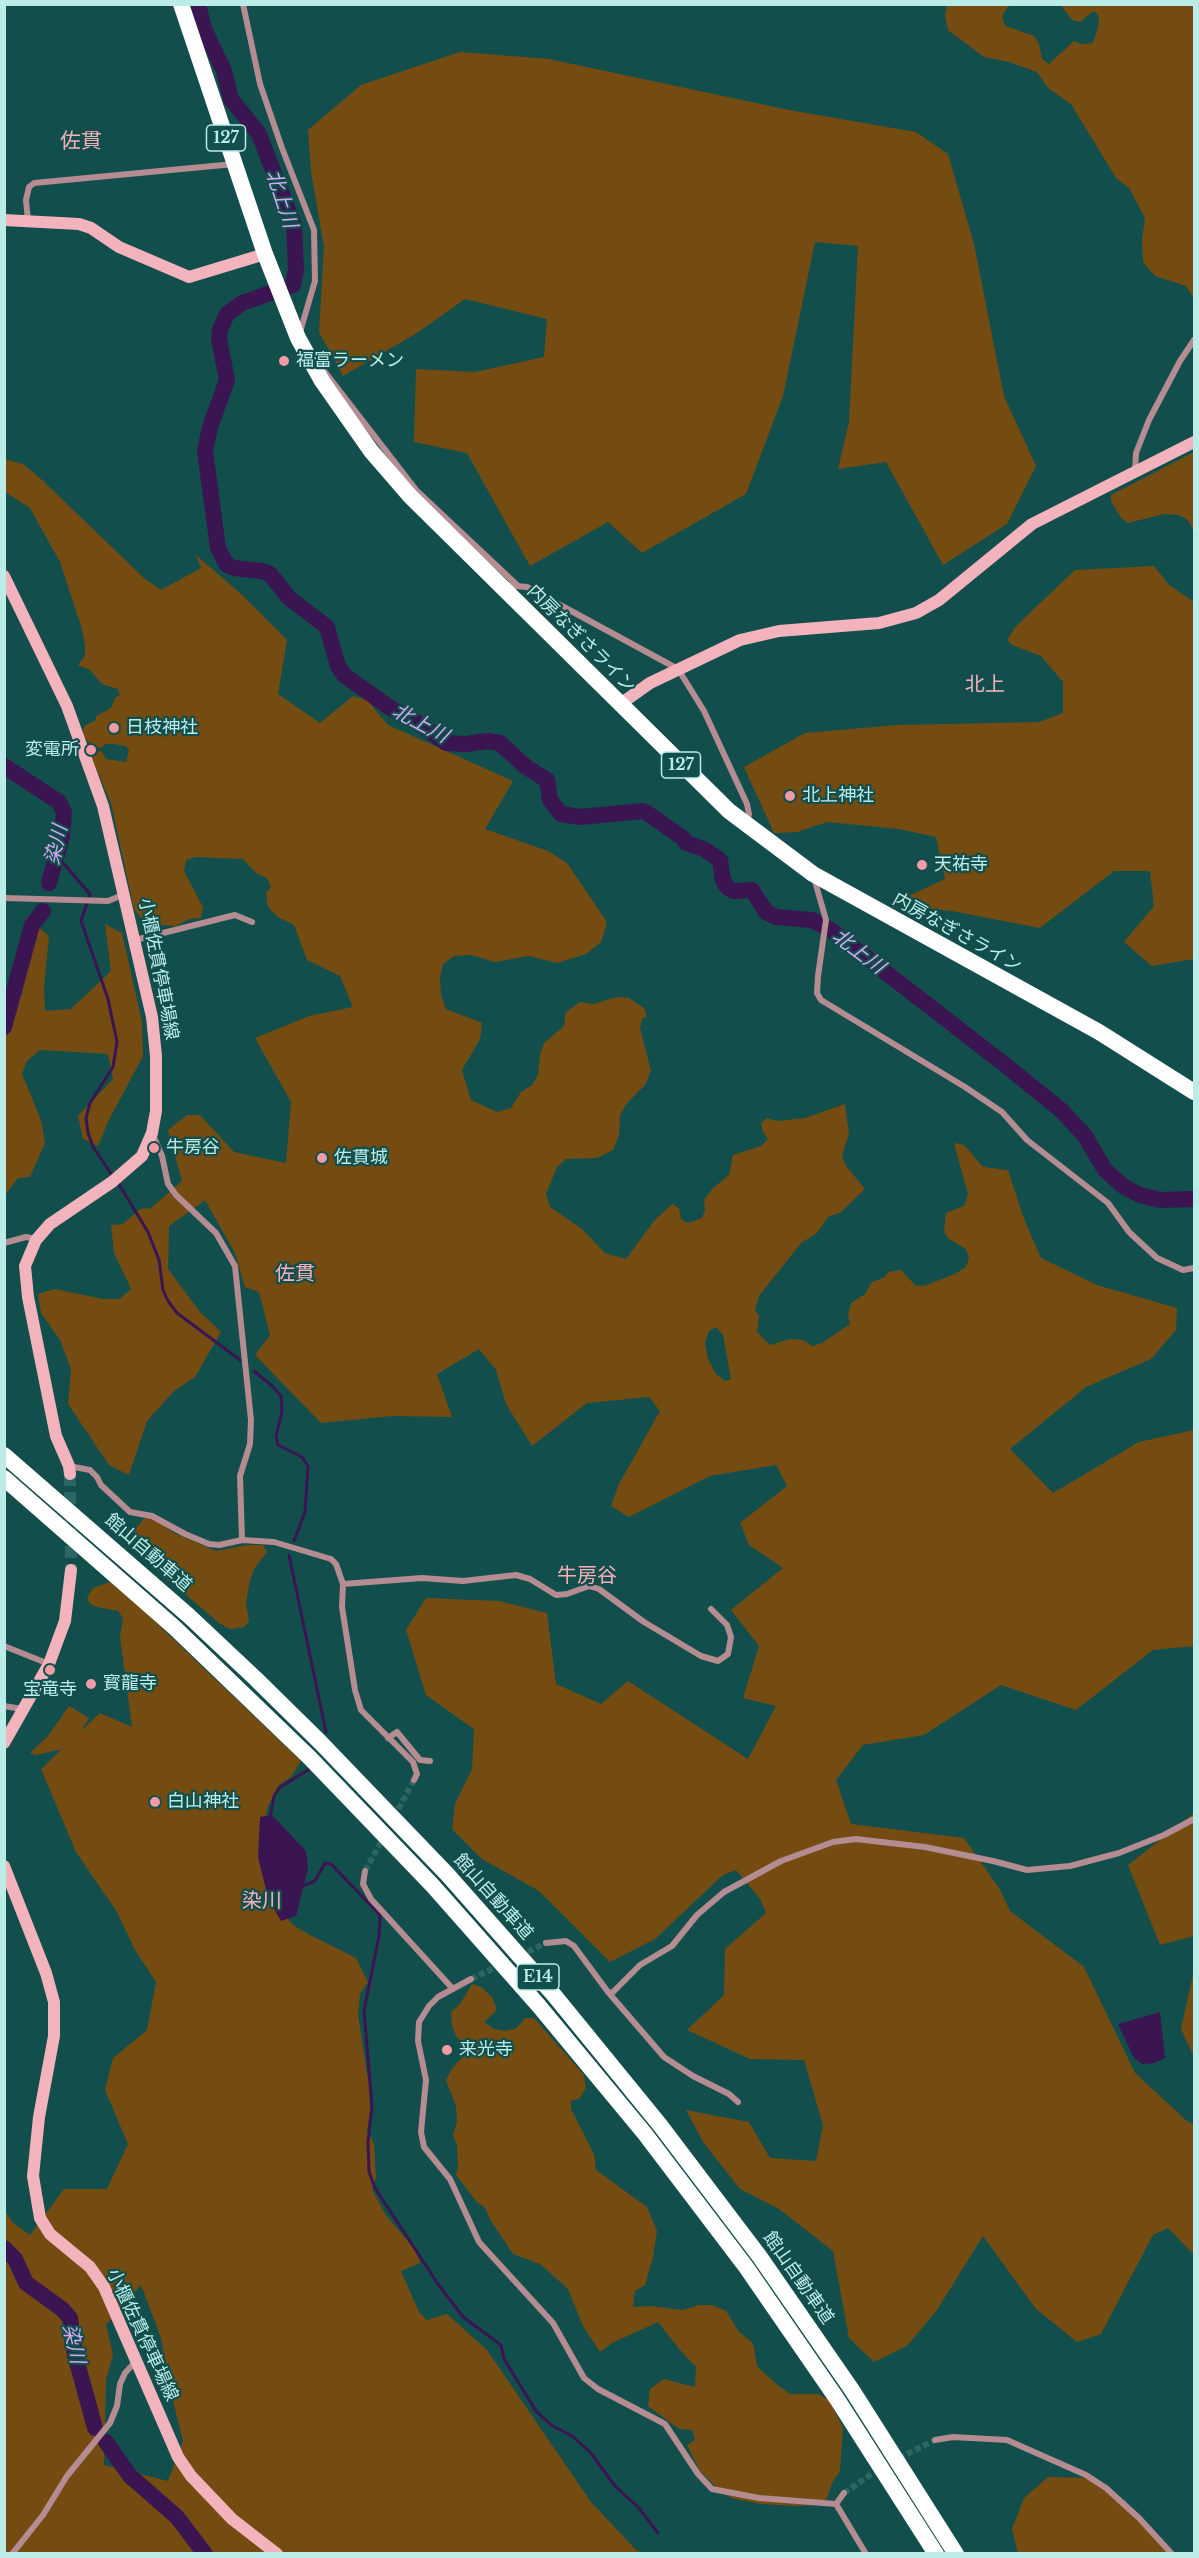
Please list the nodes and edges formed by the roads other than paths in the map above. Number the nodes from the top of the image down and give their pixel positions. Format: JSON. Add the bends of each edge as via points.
{"nodes":[{"id":1,"x":181,"y":4,"type":"edge"},
{"id":2,"x":243,"y":4,"type":"edge"},
{"id":3,"x":235,"y":164,"type":"junction"},
{"id":4,"x":4,"y":220,"type":"edge"},
{"id":5,"x":28,"y":221,"type":"junction"},
{"id":6,"x":265,"y":254,"type":"junction"},
{"id":7,"x":298,"y":338,"type":"junction"},
{"id":8,"x":1194,"y":340,"type":"edge"},
{"id":9,"x":312,"y":365,"type":"junction"},
{"id":10,"x":1194,"y":442,"type":"edge"},
{"id":11,"x":1135,"y":472,"type":"junction"},
{"id":12,"x":4,"y":576,"type":"edge"},
{"id":13,"x":499,"y":585,"type":"junction"},
{"id":14,"x":517,"y":585,"type":"junction"},
{"id":15,"x":678,"y":669,"type":"junction"},
{"id":16,"x":619,"y":705,"type":"junction"},
{"id":17,"x":746,"y":824,"type":"junction"},
{"id":18,"x":813,"y":874,"type":"junction"},
{"id":19,"x":125,"y":894,"type":"junction"},
{"id":20,"x":4,"y":898,"type":"edge"},
{"id":21,"x":252,"y":922,"type":"dead end"},
{"id":22,"x":135,"y":940,"type":"junction"},
{"id":23,"x":1193,"y":1089,"type":"edge"},
{"id":24,"x":152,"y":1133,"type":"junction"},
{"id":25,"x":36,"y":1240,"type":"junction"},
{"id":26,"x":4,"y":1243,"type":"edge"},
{"id":27,"x":1194,"y":1268,"type":"edge"},
{"id":28,"x":4,"y":1455,"type":"edge"},
{"id":29,"x":69,"y":1470,"type":"joint"},
{"id":30,"x":4,"y":1478,"type":"edge"},
{"id":31,"x":242,"y":1540,"type":"junction"},
{"id":32,"x":70,"y":1570,"type":"tunnel mouth"},
{"id":33,"x":343,"y":1584,"type":"junction"},
{"id":34,"x":711,"y":1610,"type":"dead end"},
{"id":35,"x":4,"y":1647,"type":"edge"},
{"id":36,"x":49,"y":1664,"type":"junction"},
{"id":37,"x":4,"y":1706,"type":"edge"},
{"id":38,"x":22,"y":1709,"type":"junction"},
{"id":39,"x":388,"y":1738,"type":"junction"},
{"id":40,"x":4,"y":1743,"type":"edge"},
{"id":41,"x":430,"y":1761,"type":"dead end"},
{"id":42,"x":414,"y":1780,"type":"dead end"},
{"id":43,"x":1194,"y":1819,"type":"edge"},
{"id":44,"x":4,"y":1866,"type":"edge"},
{"id":45,"x":365,"y":1870,"type":"tunnel mouth"},
{"id":46,"x":546,"y":1943,"type":"tunnel mouth"},
{"id":47,"x":471,"y":1979,"type":"tunnel mouth"},
{"id":48,"x":453,"y":1989,"type":"junction"},
{"id":49,"x":608,"y":1992,"type":"junction"},
{"id":50,"x":738,"y":2102,"type":"dead end"},
{"id":51,"x":137,"y":2360,"type":"junction"},
{"id":52,"x":936,"y":2439,"type":"tunnel mouth"},
{"id":53,"x":844,"y":2493,"type":"tunnel mouth"},
{"id":54,"x":836,"y":2504,"type":"junction"},
{"id":55,"x":12,"y":2553,"type":"edge"},
{"id":56,"x":277,"y":2553,"type":"edge"},
{"id":57,"x":866,"y":2553,"type":"edge"},
{"id":58,"x":936,"y":2553,"type":"edge"},
{"id":59,"x":956,"y":2553,"type":"edge"},
{"id":60,"x":1172,"y":2553,"type":"edge"}],
"edges":[{"from":1,"to":3,"type":"highway","name":"内房なぎさライン","number":"127"},
{"from":2,"to":7,"type":"street","via":[[260,84],[314,230],[315,281]]},
{"from":3,"to":5,"type":"street","via":[[34,183],[26,200]]},
{"from":3,"to":6,"type":"highway","name":"内房なぎさライン","number":"127"},
{"from":4,"to":5,"type":"main road"},
{"from":5,"to":6,"type":"main road","via":[[91,228],[119,247],[189,276]]},
{"from":6,"to":7,"type":"highway","name":"内房なぎさライン","number":"127"},
{"from":7,"to":9,"type":"highway","name":"内房なぎさライン","number":"127"},
{"from":8,"to":11,"type":"street","via":[[1149,420],[1136,453]]},
{"from":9,"to":13,"type":"highway","name":"内房なぎさライン","number":"127","via":[[371,451]]},
{"from":9,"to":14,"type":"street","via":[[322,368],[417,491]]},
{"from":10,"to":11,"type":"main road"},
{"from":11,"to":15,"type":"main road","via":[[1032,524],[939,600],[916,613],[879,623],[759,634]]},
{"from":12,"to":19,"type":"main road","name":"小櫃佐貫停車場線","via":[[67,706],[103,806]]},
{"from":13,"to":14,"type":"street"},
{"from":13,"to":16,"type":"highway","name":"内房なぎさライン","number":"127"},
{"from":14,"to":15,"type":"street"},
{"from":15,"to":16,"type":"main road","via":[[641,688]]},
{"from":15,"to":17,"type":"street","via":[[704,711],[747,804]]},
{"from":16,"to":17,"type":"highway","name":"内房なぎさライン","number":"127"},
{"from":17,"to":18,"type":"highway","name":"内房なぎさライン","number":"127"},
{"from":18,"to":23,"type":"highway","name":"内房なぎさライン","number":"127","via":[[1099,1032]]},
{"from":18,"to":27,"type":"street","via":[[826,920],[818,976],[817,993],[821,1000],[1002,1112],[1027,1140],[1108,1203],[1129,1232],[1157,1258],[1183,1270]]},
{"from":19,"to":20,"type":"street","via":[[108,901]]},
{"from":19,"to":22,"type":"main road","name":"小櫃佐貫停車場線"},
{"from":21,"to":22,"type":"street","via":[[236,915]]},
{"from":22,"to":24,"type":"main road","name":"小櫃佐貫停車場線","via":[[152,1017],[156,1056]]},
{"from":24,"to":25,"type":"main road","name":"小櫃佐貫停車場線","via":[[142,1156],[126,1172],[50,1224]]},
{"from":24,"to":31,"type":"street","via":[[168,1184],[216,1233],[235,1266],[251,1420],[250,1444],[240,1476]]},
{"from":25,"to":26,"type":"street","via":[[26,1237]]},
{"from":25,"to":29,"type":"main road","name":"小櫃佐貫停車場線","via":[[25,1266],[28,1297],[56,1436]]},
{"from":28,"to":59,"type":"highway","name":"館山自動車道","number":"E14","via":[[189,1616],[305,1727],[447,1874],[554,1995],[760,2257],[852,2390]]},
{"from":29,"to":31,"type":"street","via":[[90,1470],[130,1512],[152,1516],[184,1534],[209,1544]]},
{"from":30,"to":58,"type":"highway","name":"館山自動車道","number":"E14","via":[[176,1628],[310,1758],[433,1886],[539,2006],[645,2134],[746,2267]]},
{"from":31,"to":33,"type":"street","via":[[274,1542],[331,1559]]},
{"from":32,"to":36,"type":"main road","via":[[65,1621]]},
{"from":33,"to":34,"type":"street","via":[[422,1578],[463,1581],[516,1575],[556,1595],[590,1586],[701,1656],[718,1661],[728,1654],[731,1637],[727,1625]]},
{"from":33,"to":39,"type":"street","via":[[342,1607],[355,1690],[361,1710]]},
{"from":35,"to":36,"type":"street"},
{"from":36,"to":38,"type":"main road"},
{"from":37,"to":38,"type":"street"},
{"from":38,"to":40,"type":"main road"},
{"from":39,"to":41,"type":"street","via":[[397,1732],[420,1760]]},
{"from":39,"to":42,"type":"street","via":[[413,1762],[417,1774]]},
{"from":43,"to":49,"type":"street","via":[[1119,1853],[1070,1866],[1027,1870],[925,1847],[856,1839],[833,1842],[782,1861],[724,1892],[697,1915],[672,1946],[640,1965],[617,1989]]},
{"from":44,"to":51,"type":"main road","name":"小櫃佐貫停車場線","via":[[54,2002],[54,2036],[33,2176],[40,2218],[50,2234],[90,2267],[104,2287]]},
{"from":45,"to":48,"type":"street","via":[[363,1884],[370,1899]]},
{"from":46,"to":49,"type":"street","via":[[566,1941],[574,1946]]},
{"from":47,"to":48,"type":"street"},
{"from":48,"to":54,"type":"street","via":[[438,1997],[419,2022],[418,2040],[426,2080],[421,2132],[424,2147],[450,2179],[479,2242],[552,2323],[584,2378],[666,2424],[712,2489],[759,2498]]},
{"from":49,"to":50,"type":"street","via":[[664,2057]]},
{"from":51,"to":55,"type":"street","via":[[120,2384],[110,2423]]},
{"from":51,"to":56,"type":"main road","name":"小櫃佐貫停車場線","via":[[178,2457],[191,2476],[232,2519]]},
{"from":52,"to":60,"type":"street","via":[[1007,2440],[1086,2475],[1106,2488]]},
{"from":53,"to":54,"type":"street"},
{"from":54,"to":57,"type":"street"}]}
